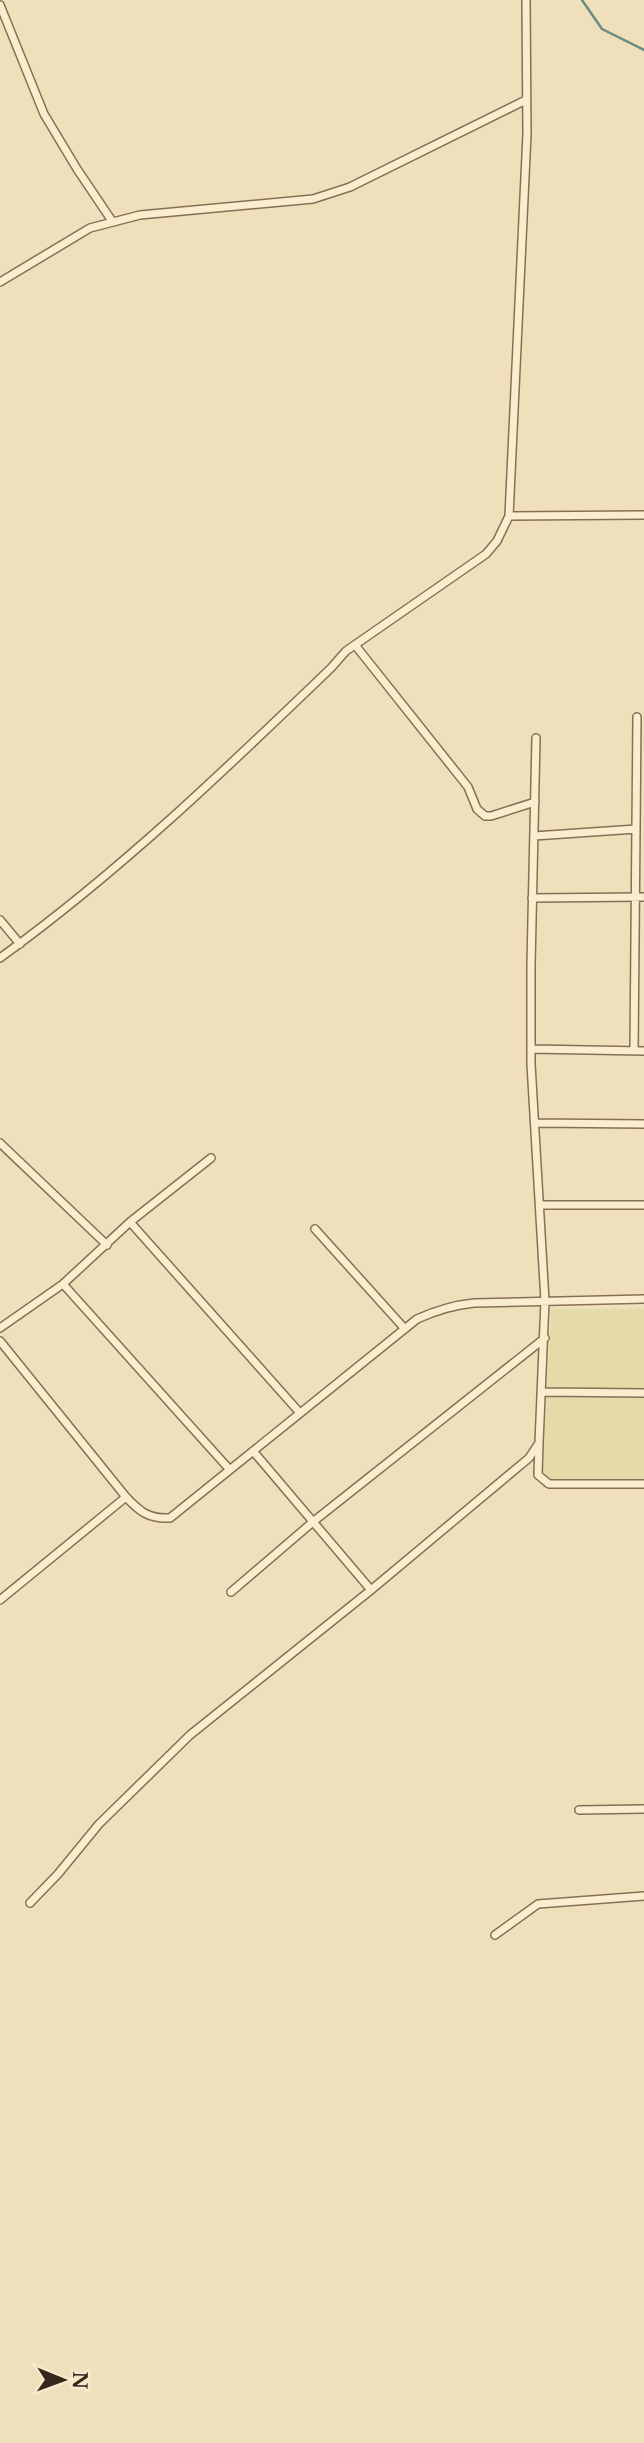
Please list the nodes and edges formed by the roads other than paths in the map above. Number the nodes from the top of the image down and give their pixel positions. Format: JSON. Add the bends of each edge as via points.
{"nodes":[{"id":1,"x":526,"y":0,"type":"edge"},
{"id":2,"x":0,"y":5,"type":"edge"},
{"id":3,"x":526,"y":100,"type":"junction"},
{"id":4,"x":112,"y":221,"type":"junction"},
{"id":5,"x":0,"y":282,"type":"edge"},
{"id":6,"x":644,"y":515,"type":"edge"},
{"id":7,"x":509,"y":516,"type":"junction"},
{"id":8,"x":355,"y":645,"type":"junction"},
{"id":9,"x":637,"y":717,"type":"dead end"},
{"id":10,"x":536,"y":738,"type":"dead end"},
{"id":11,"x":535,"y":802,"type":"junction"},
{"id":12,"x":636,"y":829,"type":"junction"},
{"id":13,"x":534,"y":836,"type":"junction"},
{"id":14,"x":640,"y":897,"type":"edge"},
{"id":15,"x":532,"y":898,"type":"junction"},
{"id":16,"x":0,"y":919,"type":"edge"},
{"id":17,"x":20,"y":944,"type":"junction"},
{"id":18,"x":0,"y":958,"type":"edge"},
{"id":19,"x":531,"y":1049,"type":"junction"},
{"id":20,"x":634,"y":1051,"type":"junction"},
{"id":21,"x":644,"y":1051,"type":"edge"},
{"id":22,"x":536,"y":1123,"type":"junction"},
{"id":23,"x":644,"y":1124,"type":"edge"},
{"id":24,"x":0,"y":1143,"type":"edge"},
{"id":25,"x":211,"y":1158,"type":"dead end"},
{"id":26,"x":541,"y":1205,"type":"junction"},
{"id":27,"x":644,"y":1206,"type":"edge"},
{"id":28,"x":130,"y":1222,"type":"junction"},
{"id":29,"x":316,"y":1229,"type":"dead end"},
{"id":30,"x":107,"y":1245,"type":"junction"},
{"id":31,"x":63,"y":1284,"type":"junction"},
{"id":32,"x":644,"y":1299,"type":"edge"},
{"id":33,"x":545,"y":1301,"type":"junction"},
{"id":34,"x":0,"y":1328,"type":"edge"},
{"id":35,"x":405,"y":1329,"type":"junction"},
{"id":36,"x":545,"y":1338,"type":"junction"},
{"id":37,"x":0,"y":1341,"type":"edge"},
{"id":38,"x":542,"y":1392,"type":"junction"},
{"id":39,"x":644,"y":1393,"type":"edge"},
{"id":40,"x":300,"y":1413,"type":"junction"},
{"id":41,"x":538,"y":1443,"type":"junction"},
{"id":42,"x":253,"y":1451,"type":"junction"},
{"id":43,"x":230,"y":1470,"type":"junction"},
{"id":44,"x":644,"y":1484,"type":"edge"},
{"id":45,"x":126,"y":1497,"type":"junction"},
{"id":46,"x":314,"y":1521,"type":"junction"},
{"id":47,"x":371,"y":1590,"type":"junction"},
{"id":48,"x":231,"y":1592,"type":"dead end"},
{"id":49,"x":0,"y":1600,"type":"edge"},
{"id":50,"x":644,"y":1809,"type":"edge"},
{"id":51,"x":579,"y":1811,"type":"dead end"},
{"id":52,"x":644,"y":1896,"type":"edge"},
{"id":53,"x":30,"y":1903,"type":"dead end"},
{"id":54,"x":495,"y":1935,"type":"dead end"}],
"edges":[{"from":1,"to":3,"type":"street"},
{"from":2,"to":4,"type":"street","via":[[44,114]]},
{"from":3,"to":4,"type":"street","via":[[350,187],[313,199]]},
{"from":3,"to":7,"type":"street"},
{"from":4,"to":5,"type":"street","via":[[90,228]]},
{"from":6,"to":7,"type":"street"},
{"from":7,"to":8,"type":"street","via":[[486,554]]},
{"from":8,"to":11,"type":"street","via":[[468,787],[485,816]]},
{"from":8,"to":17,"type":"street","via":[[225,771]]},
{"from":9,"to":12,"type":"street"},
{"from":10,"to":11,"type":"street"},
{"from":11,"to":13,"type":"street"},
{"from":12,"to":13,"type":"street"},
{"from":12,"to":14,"type":"street"},
{"from":13,"to":15,"type":"street"},
{"from":14,"to":15,"type":"street"},
{"from":14,"to":20,"type":"street"},
{"from":15,"to":19,"type":"street"},
{"from":16,"to":17,"type":"street"},
{"from":17,"to":18,"type":"street"},
{"from":19,"to":20,"type":"street"},
{"from":19,"to":22,"type":"street"},
{"from":20,"to":21,"type":"street"},
{"from":22,"to":23,"type":"street"},
{"from":22,"to":26,"type":"street"},
{"from":24,"to":30,"type":"street"},
{"from":25,"to":28,"type":"street"},
{"from":26,"to":27,"type":"street"},
{"from":26,"to":33,"type":"street"},
{"from":28,"to":30,"type":"street"},
{"from":28,"to":40,"type":"street"},
{"from":29,"to":35,"type":"street"},
{"from":30,"to":31,"type":"street"},
{"from":31,"to":34,"type":"street"},
{"from":31,"to":43,"type":"street"},
{"from":32,"to":33,"type":"street"},
{"from":33,"to":35,"type":"street","via":[[449,1305]]},
{"from":33,"to":36,"type":"street"},
{"from":35,"to":40,"type":"street"},
{"from":36,"to":38,"type":"street"},
{"from":36,"to":46,"type":"street"},
{"from":37,"to":45,"type":"street"},
{"from":38,"to":39,"type":"street"},
{"from":38,"to":41,"type":"street"},
{"from":40,"to":42,"type":"street"},
{"from":41,"to":44,"type":"street","via":[[538,1475],[549,1484]]},
{"from":41,"to":47,"type":"street","via":[[529,1458]]},
{"from":42,"to":43,"type":"street"},
{"from":42,"to":46,"type":"street"},
{"from":43,"to":45,"type":"street","via":[[170,1518],[142,1514]]},
{"from":45,"to":49,"type":"street"},
{"from":46,"to":47,"type":"street"},
{"from":46,"to":48,"type":"street"},
{"from":47,"to":53,"type":"street","via":[[155,1767]]},
{"from":50,"to":51,"type":"street"},
{"from":52,"to":54,"type":"street","via":[[538,1904]]}]}
